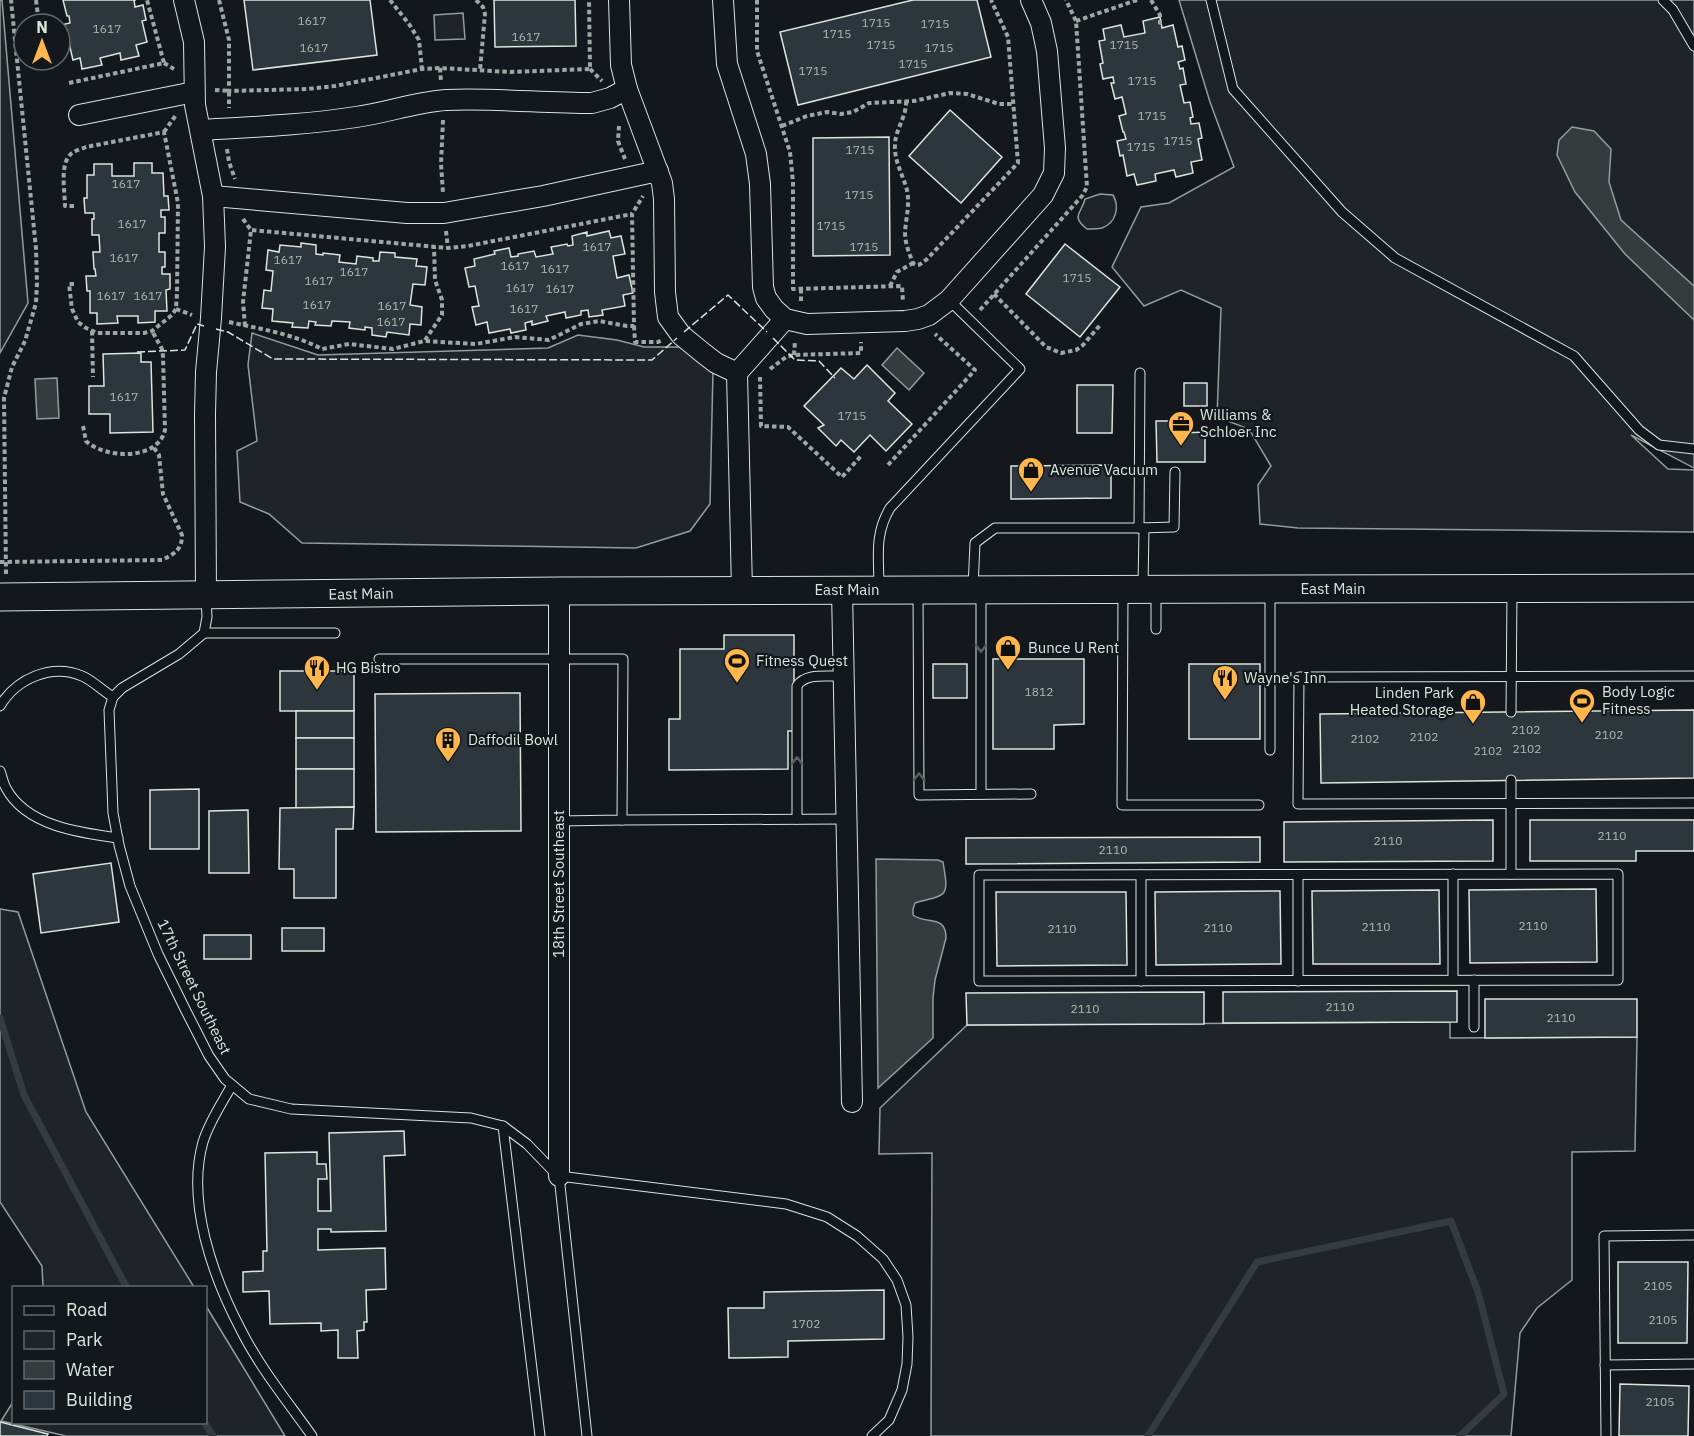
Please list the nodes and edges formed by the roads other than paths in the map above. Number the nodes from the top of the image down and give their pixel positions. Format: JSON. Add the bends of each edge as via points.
{"nodes":[{"id":1,"x":184,"y":0,"type":"edge"},
{"id":2,"x":619,"y":0,"type":"edge"},
{"id":3,"x":723,"y":0,"type":"edge"},
{"id":4,"x":1211,"y":0,"type":"edge"},
{"id":5,"x":1663,"y":0,"type":"edge"},
{"id":6,"x":1037,"y":1,"type":"edge"},
{"id":7,"x":1694,"y":46,"type":"edge"},
{"id":8,"x":195,"y":92,"type":"junction"},
{"id":9,"x":618,"y":94,"type":"junction"},
{"id":10,"x":79,"y":115,"type":"dead end"},
{"id":11,"x":201,"y":130,"type":"junction"},
{"id":12,"x":658,"y":171,"type":"junction"},
{"id":13,"x":213,"y":196,"type":"junction"},
{"id":14,"x":949,"y":300,"type":"junction"},
{"id":15,"x":785,"y":318,"type":"junction"},
{"id":16,"x":737,"y":373,"type":"junction"},
{"id":17,"x":1140,"y":373,"type":"dead end"},
{"id":18,"x":1694,"y":450,"type":"edge"},
{"id":19,"x":1175,"y":472,"type":"dead end"},
{"id":20,"x":1141,"y":528,"type":"junction"},
{"id":21,"x":1694,"y":588,"type":"edge"},
{"id":22,"x":1270,"y":589,"type":"junction"},
{"id":23,"x":1512,"y":589,"type":"junction"},
{"id":24,"x":742,"y":590,"type":"junction"},
{"id":25,"x":842,"y":590,"type":"junction"},
{"id":26,"x":879,"y":590,"type":"junction"},
{"id":27,"x":918,"y":590,"type":"junction"},
{"id":28,"x":977,"y":590,"type":"junction"},
{"id":29,"x":1141,"y":590,"type":"junction"},
{"id":30,"x":559,"y":591,"type":"junction"},
{"id":31,"x":206,"y":596,"type":"junction"},
{"id":32,"x":0,"y":597,"type":"edge"},
{"id":33,"x":1156,"y":629,"type":"dead end"},
{"id":34,"x":204,"y":633,"type":"junction"},
{"id":35,"x":335,"y":633,"type":"dead end"},
{"id":36,"x":379,"y":659,"type":"dead end"},
{"id":37,"x":559,"y":659,"type":"junction"},
{"id":38,"x":844,"y":676,"type":"junction"},
{"id":39,"x":1694,"y":676,"type":"edge"},
{"id":40,"x":1511,"y":677,"type":"junction"},
{"id":41,"x":113,"y":697,"type":"junction"},
{"id":42,"x":0,"y":706,"type":"edge"},
{"id":43,"x":1511,"y":712,"type":"dead end"},
{"id":44,"x":1270,"y":750,"type":"dead end"},
{"id":45,"x":0,"y":771,"type":"edge"},
{"id":46,"x":1511,"y":780,"type":"dead end"},
{"id":47,"x":981,"y":794,"type":"junction"},
{"id":48,"x":1031,"y":794,"type":"dead end"},
{"id":49,"x":1694,"y":803,"type":"edge"},
{"id":50,"x":1511,"y":804,"type":"junction"},
{"id":51,"x":1259,"y":805,"type":"dead end"},
{"id":52,"x":797,"y":819,"type":"junction"},
{"id":53,"x":847,"y":819,"type":"junction"},
{"id":54,"x":622,"y":820,"type":"junction"},
{"id":55,"x":558,"y":821,"type":"junction"},
{"id":56,"x":118,"y":838,"type":"junction"},
{"id":57,"x":1298,"y":874,"type":"junction"},
{"id":58,"x":1453,"y":874,"type":"junction"},
{"id":59,"x":1511,"y":874,"type":"junction"},
{"id":60,"x":1141,"y":875,"type":"junction"},
{"id":61,"x":1453,"y":980,"type":"junction"},
{"id":62,"x":1474,"y":980,"type":"junction"},
{"id":63,"x":1140,"y":981,"type":"junction"},
{"id":64,"x":1298,"y":981,"type":"junction"},
{"id":65,"x":1474,"y":1027,"type":"dead end"},
{"id":66,"x":232,"y":1085,"type":"junction"},
{"id":67,"x":852,"y":1102,"type":"dead end"},
{"id":68,"x":503,"y":1126,"type":"junction"},
{"id":69,"x":559,"y":1176,"type":"junction"},
{"id":70,"x":1694,"y":1235,"type":"edge"},
{"id":71,"x":1605,"y":1365,"type":"junction"},
{"id":72,"x":1694,"y":1365,"type":"edge"},
{"id":73,"x":312,"y":1436,"type":"edge"},
{"id":74,"x":540,"y":1436,"type":"edge"},
{"id":75,"x":586,"y":1436,"type":"edge"},
{"id":76,"x":872,"y":1436,"type":"edge"},
{"id":77,"x":1606,"y":1436,"type":"edge"}],
"edges":[{"from":1,"to":8,"type":"street","via":[[194,42]]},
{"from":2,"to":9,"type":"street"},
{"from":3,"to":15,"type":"street","via":[[727,64],[756,154],[763,287],[766,298]]},
{"from":4,"to":18,"type":"lane","via":[[1233,89],[1342,212],[1395,258],[1574,356],[1639,430],[1659,445]]},
{"from":5,"to":7,"type":"lane"},
{"from":6,"to":14,"type":"street","via":[[1047,51],[1054,173],[1043,195]]},
{"from":8,"to":10,"type":"street"},
{"from":8,"to":11,"type":"street"},
{"from":9,"to":11,"type":"street","via":[[592,103],[443,100],[312,124]]},
{"from":9,"to":12,"type":"street"},
{"from":11,"to":13,"type":"street"},
{"from":12,"to":13,"type":"street","via":[[444,213]]},
{"from":12,"to":16,"type":"street","via":[[664,199],[668,317],[681,335],[716,363]]},
{"from":13,"to":31,"type":"street","via":[[215,247],[205,404]]},
{"from":14,"to":15,"type":"street","via":[[929,315],[905,321],[807,324]]},
{"from":14,"to":26,"type":"lane","via":[[1020,369],[883,520],[879,531]]},
{"from":15,"to":16,"type":"street"},
{"from":16,"to":24,"type":"street"},
{"from":17,"to":20,"type":"lane"},
{"from":19,"to":20,"type":"lane","via":[[1174,527]]},
{"from":20,"to":28,"type":"lane","via":[[995,528],[975,543]]},
{"from":20,"to":29,"type":"lane"},
{"from":21,"to":23,"type":"main road","name":"East Main"},
{"from":22,"to":23,"type":"main road","name":"East Main"},
{"from":22,"to":29,"type":"main road","name":"East Main"},
{"from":22,"to":44,"type":"lane"},
{"from":23,"to":40,"type":"lane"},
{"from":24,"to":25,"type":"main road","name":"East Main"},
{"from":24,"to":30,"type":"main road","name":"East Main"},
{"from":25,"to":26,"type":"main road","name":"East Main"},
{"from":25,"to":38,"type":"street"},
{"from":26,"to":27,"type":"main road","name":"East Main"},
{"from":27,"to":28,"type":"main road","name":"East Main"},
{"from":47,"to":27,"type":"lane","one_way":true,"via":[[919,795]]},
{"from":28,"to":29,"type":"main road","name":"East Main"},
{"from":28,"to":47,"type":"lane","one_way":true},
{"from":29,"to":33,"type":"lane"},
{"from":29,"to":51,"type":"lane","via":[[1122,805]]},
{"from":30,"to":31,"type":"main road","name":"East Main"},
{"from":30,"to":37,"type":"street","name":"18th Street Southeast"},
{"from":31,"to":32,"type":"main road","name":"East Main"},
{"from":31,"to":34,"type":"lane"},
{"from":34,"to":35,"type":"lane"},
{"from":34,"to":41,"type":"lane"},
{"from":36,"to":37,"type":"lane"},
{"from":37,"to":54,"type":"lane","via":[[622,659]]},
{"from":37,"to":55,"type":"street","name":"18th Street Southeast"},
{"from":52,"to":38,"type":"lane","one_way":true,"via":[[797,686],[806,677]]},
{"from":38,"to":53,"type":"street"},
{"from":39,"to":40,"type":"lane"},
{"from":40,"to":43,"type":"lane"},
{"from":40,"to":50,"type":"lane","via":[[1299,677],[1298,804]]},
{"from":41,"to":42,"type":"lane","via":[[82,676],[58,671],[36,675],[7,695]]},
{"from":41,"to":56,"type":"lane","name":"17th Street Southeast","via":[[109,710],[113,813]]},
{"from":45,"to":56,"type":"lane","via":[[20,806],[41,820],[74,831]]},
{"from":46,"to":50,"type":"lane"},
{"from":47,"to":48,"type":"lane"},
{"from":49,"to":50,"type":"lane"},
{"from":50,"to":59,"type":"lane"},
{"from":52,"to":53,"type":"lane"},
{"from":52,"to":54,"type":"lane"},
{"from":53,"to":67,"type":"street"},
{"from":54,"to":55,"type":"lane"},
{"from":55,"to":69,"type":"street","name":"18th Street Southeast"},
{"from":56,"to":66,"type":"lane","name":"17th Street Southeast","via":[[130,886],[158,954],[209,1056]]},
{"from":57,"to":58,"type":"lane"},
{"from":57,"to":60,"type":"lane"},
{"from":57,"to":64,"type":"lane"},
{"from":58,"to":59,"type":"lane"},
{"from":58,"to":61,"type":"lane"},
{"from":59,"to":62,"type":"lane","via":[[1618,874],[1618,980]]},
{"from":60,"to":63,"type":"lane"},
{"from":60,"to":63,"type":"lane","via":[[979,875],[979,981]]},
{"from":61,"to":62,"type":"lane"},
{"from":61,"to":64,"type":"lane"},
{"from":62,"to":65,"type":"lane"},
{"from":63,"to":64,"type":"lane"},
{"from":66,"to":68,"type":"lane","name":"17th Street Southeast","via":[[249,1099],[291,1109],[471,1118]]},
{"from":66,"to":73,"type":"lane","via":[[203,1141],[198,1211],[210,1254],[241,1330]]},
{"from":68,"to":69,"type":"lane","name":"17th Street Southeast","via":[[527,1143]]},
{"from":68,"to":74,"type":"lane"},
{"from":69,"to":75,"type":"lane"},
{"from":69,"to":76,"type":"lane","via":[[786,1204],[827,1217],[857,1236],[883,1259],[897,1280],[906,1305],[907,1364],[902,1390],[889,1420]]},
{"from":70,"to":71,"type":"lane","via":[[1604,1236]]},
{"from":71,"to":72,"type":"lane"},
{"from":71,"to":77,"type":"lane"}]}
